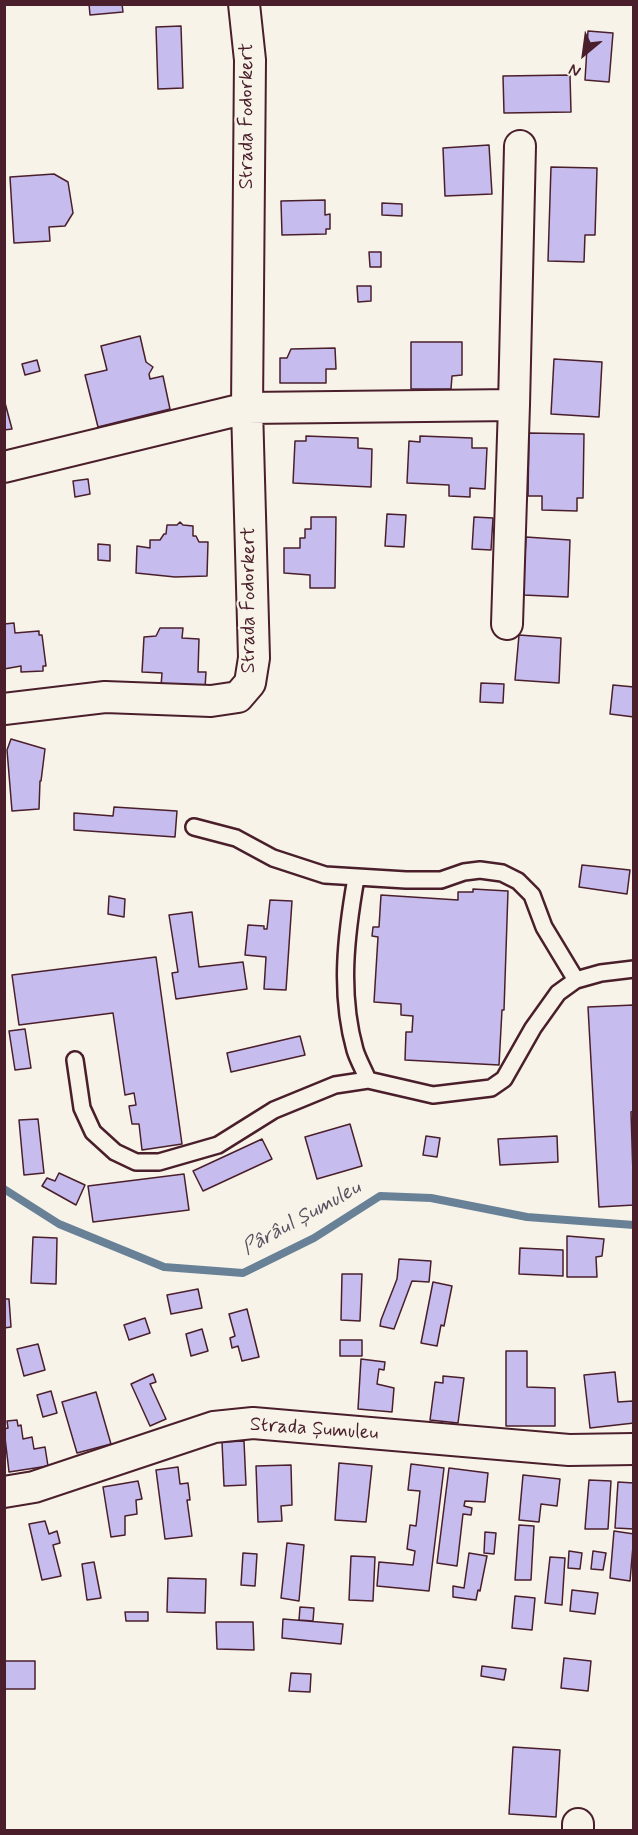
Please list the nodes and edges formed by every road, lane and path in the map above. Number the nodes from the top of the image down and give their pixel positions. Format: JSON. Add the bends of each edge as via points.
{"nodes":[{"id":1,"x":244,"y":4,"type":"edge"},
{"id":2,"x":519,"y":146,"type":"dead end"},
{"id":3,"x":514,"y":405,"type":"junction"},
{"id":4,"x":247,"y":408,"type":"junction"},
{"id":5,"x":4,"y":467,"type":"edge"},
{"id":6,"x":507,"y":624,"type":"dead end"},
{"id":7,"x":4,"y":709,"type":"edge"},
{"id":8,"x":194,"y":827,"type":"dead end"},
{"id":9,"x":356,"y":878,"type":"junction"},
{"id":10,"x":633,"y":969,"type":"edge"},
{"id":11,"x":576,"y":980,"type":"junction"},
{"id":12,"x":75,"y":1060,"type":"dead end"},
{"id":13,"x":368,"y":1080,"type":"junction"},
{"id":14,"x":633,"y":1449,"type":"edge"},
{"id":15,"x":4,"y":1492,"type":"edge"}],
"edges":[{"from":1,"to":4,"type":"street","name":"Strada Fodorkert","via":[[250,60]]},
{"from":2,"to":3,"type":"street"},
{"from":3,"to":4,"type":"street"},
{"from":3,"to":6,"type":"street"},
{"from":4,"to":5,"type":"street"},
{"from":4,"to":7,"type":"street","name":"Strada Fodorkert","via":[[254,658],[250,682],[238,697],[211,701],[105,696]]},
{"from":8,"to":9,"type":"lane","via":[[236,838],[273,858],[325,875]]},
{"from":9,"to":11,"type":"lane","via":[[441,880],[480,870],[502,873],[518,881],[532,895],[544,927]]},
{"from":9,"to":13,"type":"lane","via":[[347,933],[345,997],[356,1051]]},
{"from":10,"to":11,"type":"lane"},
{"from":11,"to":13,"type":"lane","via":[[558,993],[532,1028],[504,1079],[491,1088],[433,1095]]},
{"from":12,"to":13,"type":"lane","via":[[82,1108],[93,1132],[115,1152],[136,1162],[159,1161],[218,1145],[274,1110],[334,1085]]},
{"from":14,"to":15,"type":"street","name":"Strada Șumuleu","via":[[569,1450],[253,1423],[214,1427],[34,1487]]}]}
